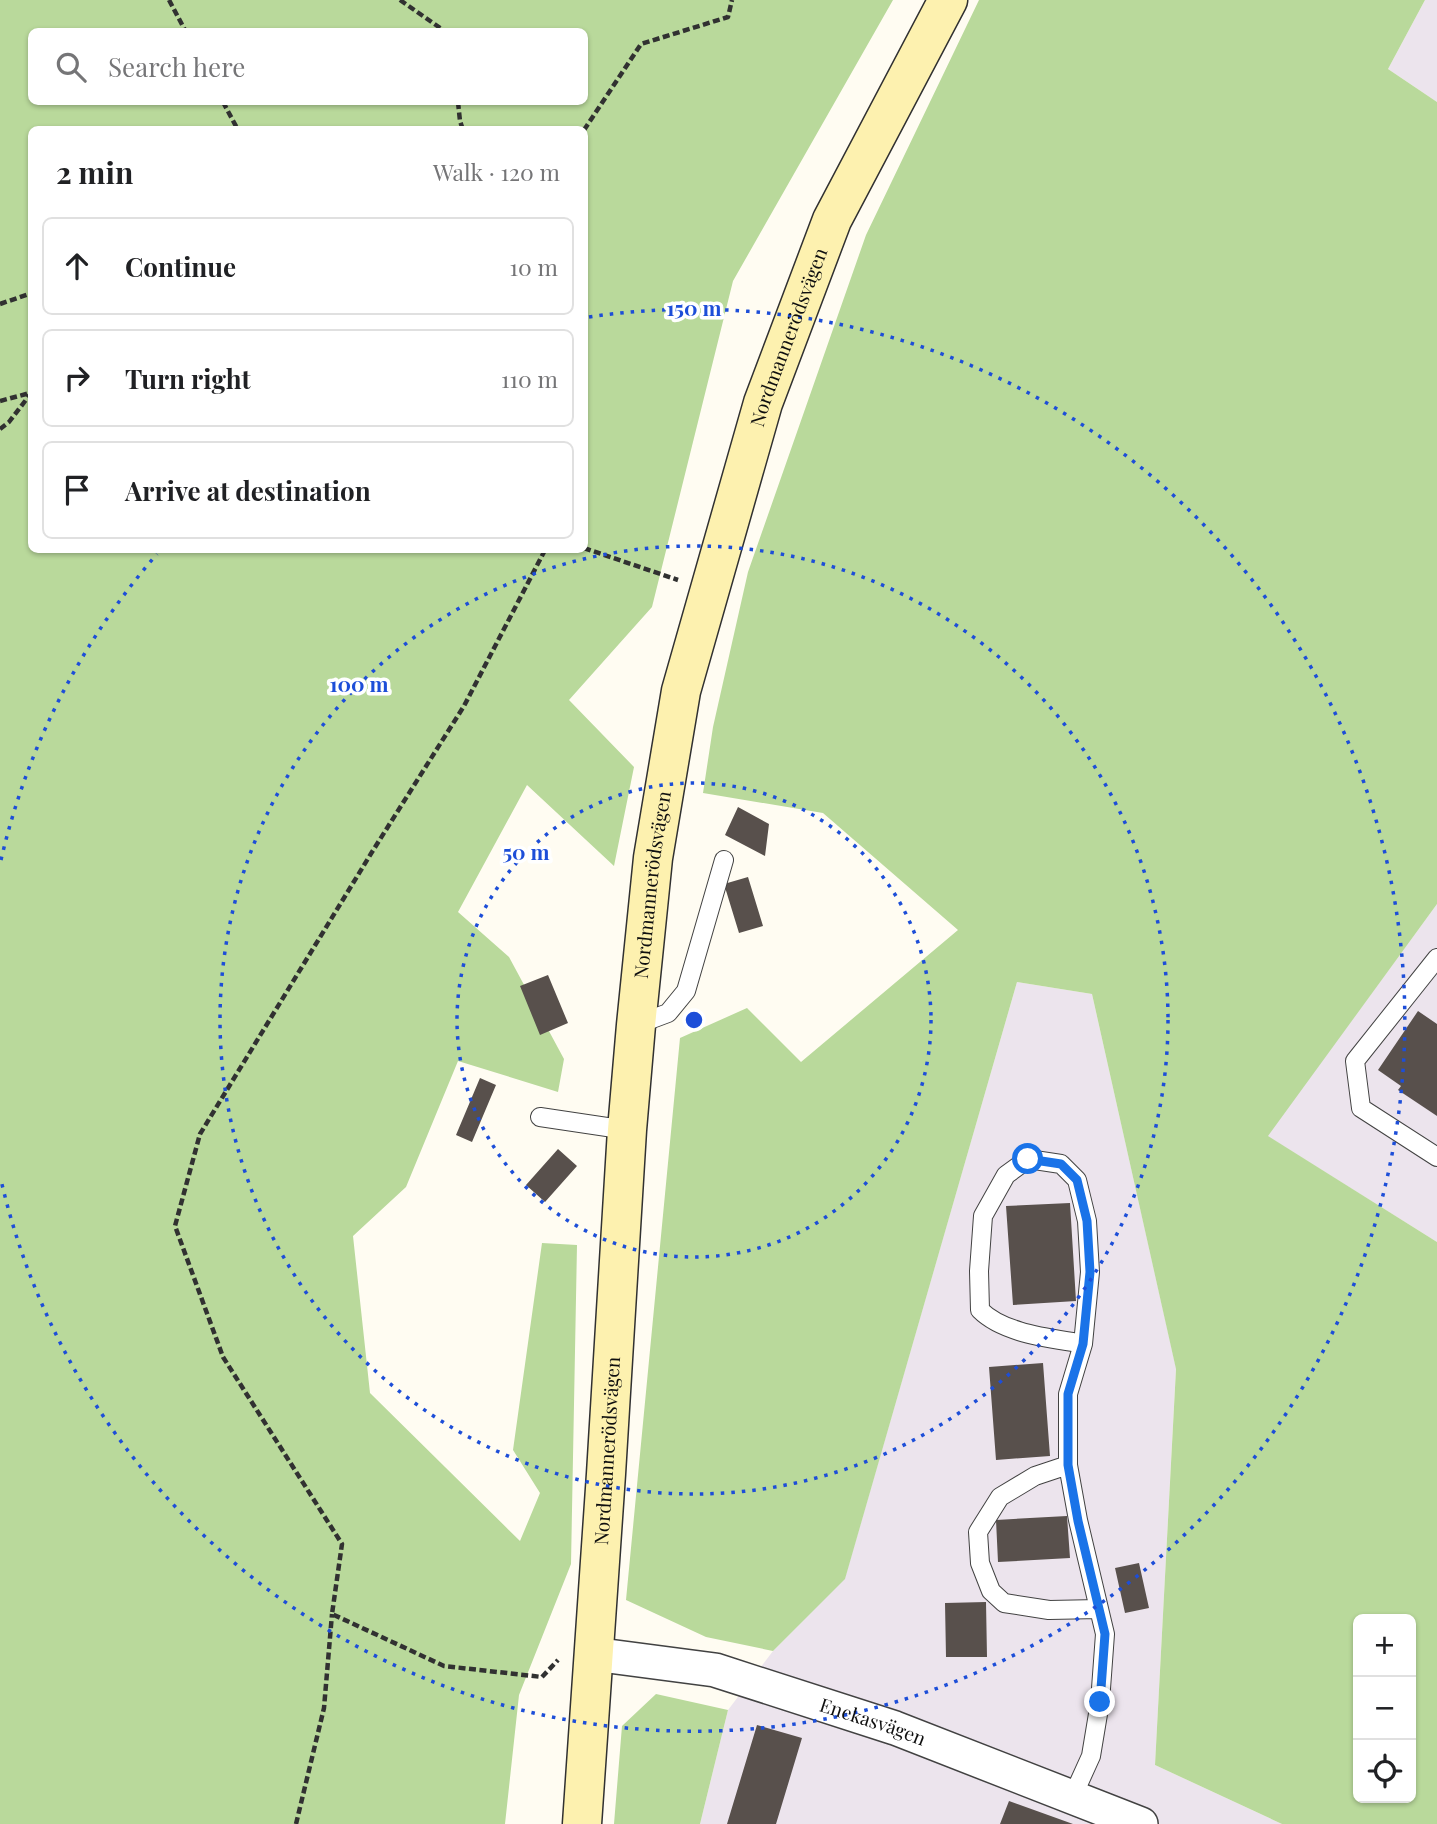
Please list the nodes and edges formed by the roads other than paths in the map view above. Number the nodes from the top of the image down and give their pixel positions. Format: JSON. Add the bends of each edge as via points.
{"nodes":[{"id":1,"x":947,"y":0,"type":"edge"},
{"id":2,"x":724,"y":860,"type":"dead end"},
{"id":3,"x":1437,"y":958,"type":"edge"},
{"id":4,"x":636,"y":1025,"type":"junction"},
{"id":5,"x":540,"y":1117,"type":"dead end"},
{"id":6,"x":627,"y":1130,"type":"junction"},
{"id":7,"x":1437,"y":1157,"type":"edge"},
{"id":8,"x":1083,"y":1344,"type":"junction"},
{"id":9,"x":1068,"y":1465,"type":"junction"},
{"id":10,"x":1099,"y":1609,"type":"junction"},
{"id":11,"x":593,"y":1654,"type":"junction"},
{"id":12,"x":1072,"y":1798,"type":"junction"},
{"id":13,"x":582,"y":1824,"type":"edge"},
{"id":14,"x":1141,"y":1824,"type":"edge"}],
"edges":[{"from":1,"to":4,"type":"main road","name":"Nordmannerödsvägen","via":[[832,220],[763,403],[681,691],[653,858]]},
{"from":2,"to":4,"type":"lane","via":[[686,990],[668,1013]]},
{"from":3,"to":7,"type":"lane","via":[[1355,1061],[1361,1108]]},
{"from":4,"to":6,"type":"main road","name":"Nordmannerödsvägen"},
{"from":5,"to":6,"type":"lane"},
{"from":6,"to":11,"type":"main road","name":"Nordmannerödsvägen"},
{"from":8,"to":8,"type":"lane","via":[[1090,1272],[1087,1221],[1077,1180],[1061,1164],[1028,1159],[1006,1175],[983,1216],[980,1310],[989,1319],[1027,1333]]},
{"from":8,"to":9,"type":"lane","via":[[1068,1394]]},
{"from":9,"to":10,"type":"lane"},
{"from":9,"to":10,"type":"lane","via":[[1035,1476],[1000,1497],[978,1532],[980,1563],[991,1591],[1004,1603],[1049,1610]]},
{"from":10,"to":12,"type":"lane","via":[[1105,1634],[1100,1702],[1091,1756]]},
{"from":11,"to":12,"type":"street","name":"Enekasvägen","via":[[715,1670],[895,1728]]},
{"from":11,"to":13,"type":"main road","name":"Nordmannerödsvägen"},
{"from":12,"to":14,"type":"street","name":"Enekasvägen"}]}
